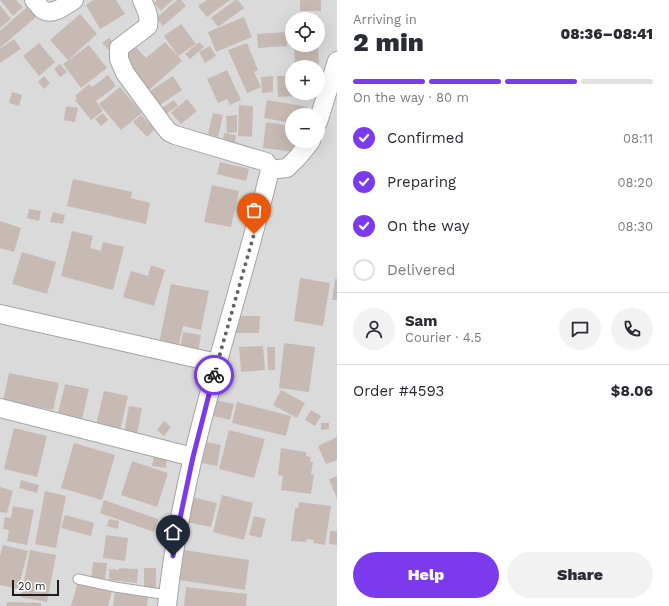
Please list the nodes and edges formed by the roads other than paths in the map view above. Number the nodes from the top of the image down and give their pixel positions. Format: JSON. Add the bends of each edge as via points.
{"nodes":[{"id":1,"x":34,"y":0,"type":"edge"},
{"id":2,"x":74,"y":0,"type":"edge"},
{"id":3,"x":142,"y":0,"type":"edge"},
{"id":4,"x":337,"y":61,"type":"edge"},
{"id":5,"x":322,"y":108,"type":"edge"},
{"id":6,"x":305,"y":148,"type":"edge"},
{"id":7,"x":270,"y":170,"type":"junction"},
{"id":8,"x":0,"y":314,"type":"edge"},
{"id":9,"x":217,"y":363,"type":"junction"},
{"id":10,"x":0,"y":408,"type":"edge"},
{"id":11,"x":193,"y":457,"type":"junction"},
{"id":12,"x":78,"y":579,"type":"dead end"},
{"id":13,"x":168,"y":600,"type":"edge"}],
"edges":[{"from":1,"to":2,"type":"street","via":[[47,11],[58,9]]},
{"from":3,"to":7,"type":"street","via":[[148,12],[148,26],[119,48],[119,59],[125,73],[164,126],[175,135],[266,162]]},
{"from":4,"to":5,"type":"street"},
{"from":6,"to":7,"type":"street","via":[[287,168]]},
{"from":7,"to":9,"type":"street"},
{"from":8,"to":9,"type":"street"},
{"from":9,"to":11,"type":"street"},
{"from":10,"to":11,"type":"street"},
{"from":11,"to":13,"type":"street","via":[[175,542]]},
{"from":12,"to":13,"type":"lane"}]}
